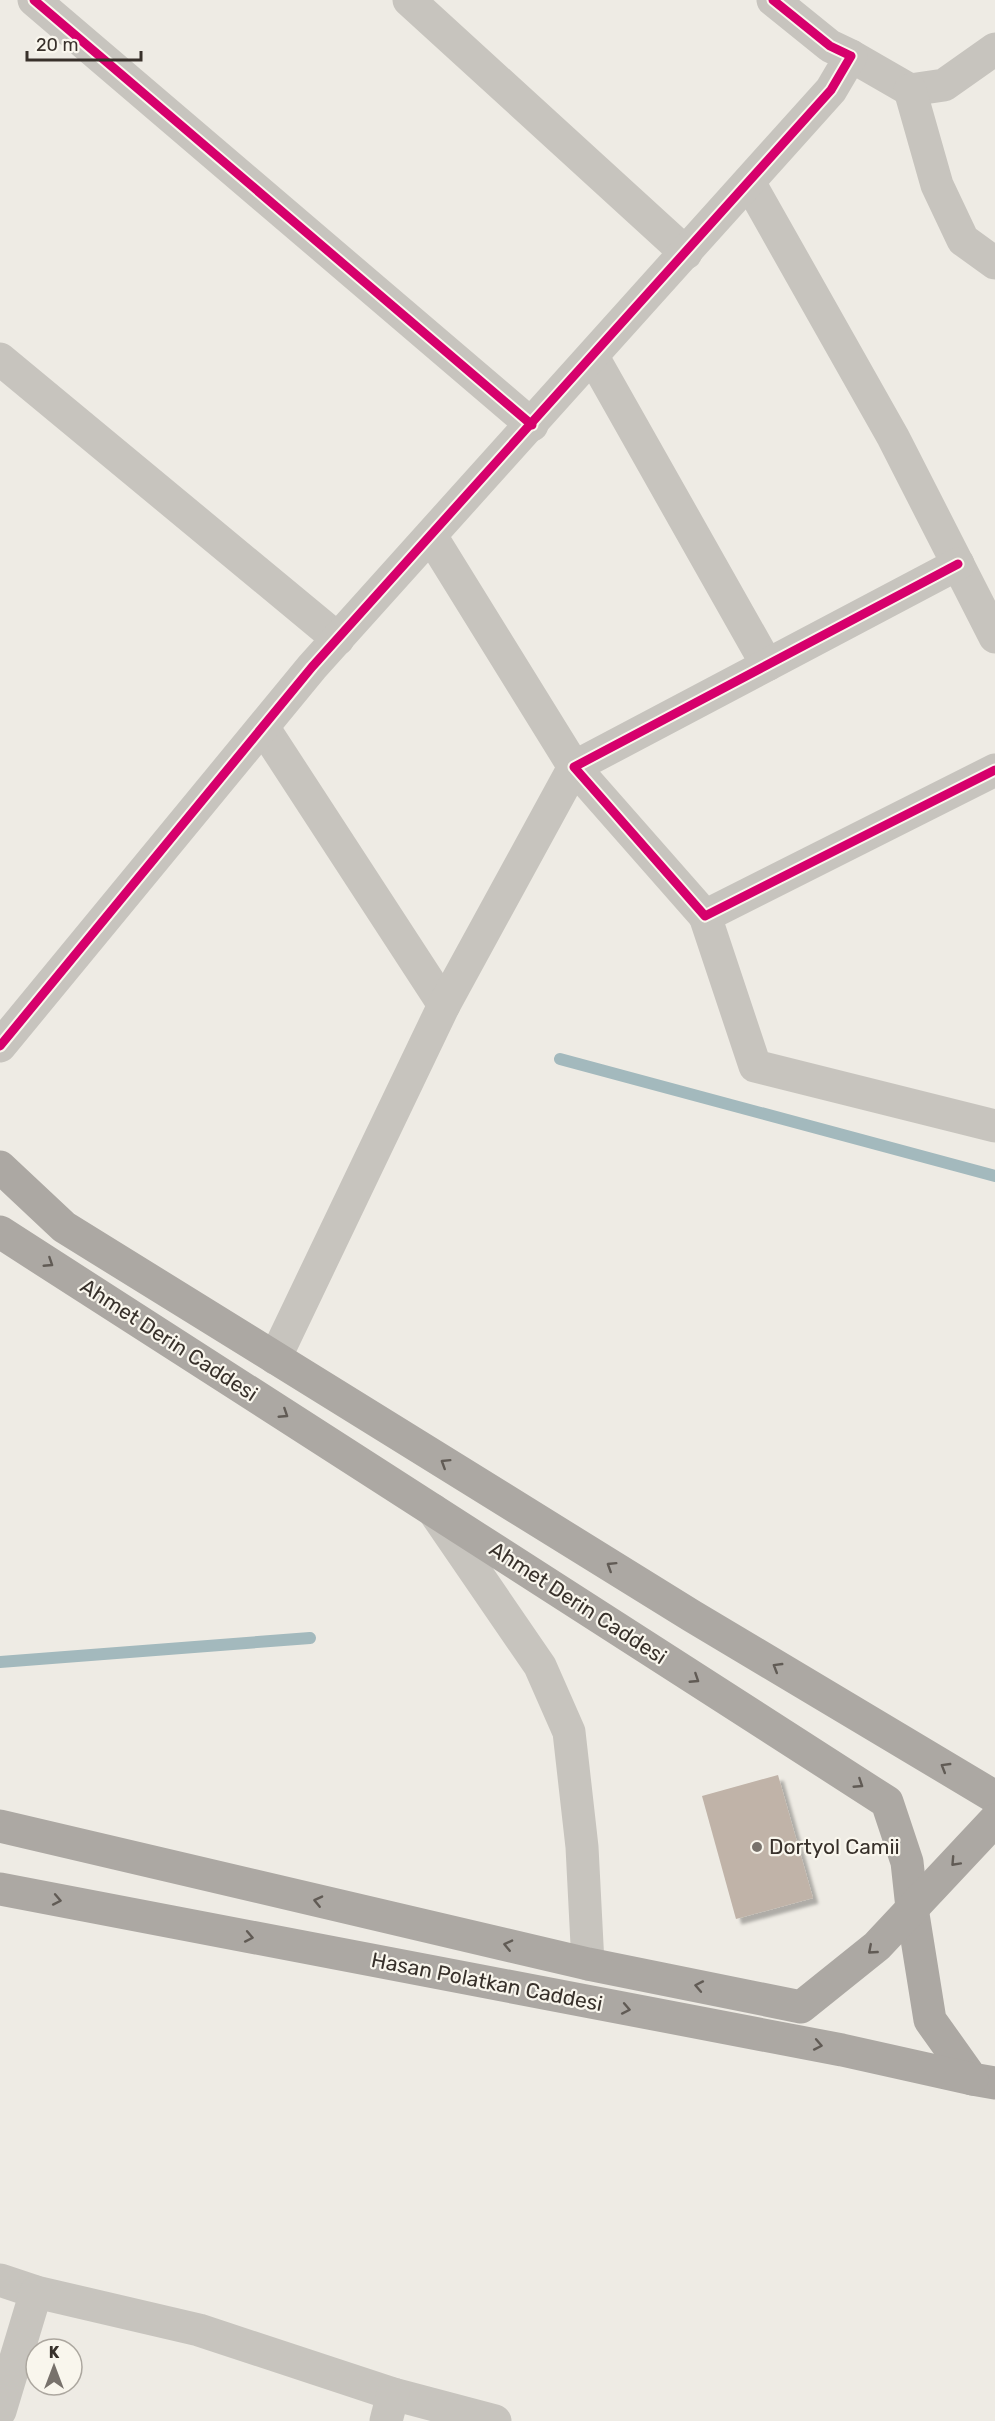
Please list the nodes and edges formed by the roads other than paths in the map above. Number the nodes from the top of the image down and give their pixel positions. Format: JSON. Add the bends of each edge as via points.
{"nodes":[{"id":1,"x":34,"y":0,"type":"edge"},
{"id":2,"x":409,"y":0,"type":"edge"},
{"id":3,"x":773,"y":0,"type":"edge"},
{"id":4,"x":995,"y":49,"type":"edge"},
{"id":5,"x":851,"y":56,"type":"junction"},
{"id":6,"x":910,"y":90,"type":"junction"},
{"id":7,"x":749,"y":182,"type":"junction"},
{"id":8,"x":686,"y":253,"type":"junction"},
{"id":9,"x":995,"y":263,"type":"edge"},
{"id":10,"x":594,"y":357,"type":"junction"},
{"id":11,"x":0,"y":359,"type":"edge"},
{"id":12,"x":532,"y":425,"type":"junction"},
{"id":13,"x":431,"y":536,"type":"junction"},
{"id":14,"x":958,"y":564,"type":"junction"},
{"id":15,"x":995,"y":637,"type":"edge"},
{"id":16,"x":338,"y":639,"type":"junction"},
{"id":17,"x":767,"y":664,"type":"junction"},
{"id":18,"x":263,"y":727,"type":"junction"},
{"id":19,"x":574,"y":767,"type":"junction"},
{"id":20,"x":995,"y":770,"type":"edge"},
{"id":21,"x":705,"y":916,"type":"junction"},
{"id":22,"x":444,"y":1005,"type":"junction"},
{"id":23,"x":0,"y":1046,"type":"edge"},
{"id":24,"x":995,"y":1126,"type":"edge"},
{"id":25,"x":0,"y":1167,"type":"edge"},
{"id":26,"x":0,"y":1232,"type":"edge"},
{"id":27,"x":275,"y":1358,"type":"junction"},
{"id":28,"x":433,"y":1510,"type":"junction"},
{"id":29,"x":995,"y":1797,"type":"edge"},
{"id":30,"x":995,"y":1820,"type":"edge"},
{"id":31,"x":0,"y":1826,"type":"edge"},
{"id":32,"x":0,"y":1889,"type":"edge"},
{"id":33,"x":912,"y":1908,"type":"junction"},
{"id":34,"x":588,"y":1964,"type":"junction"},
{"id":35,"x":984,"y":2081,"type":"edge"},
{"id":36,"x":0,"y":2280,"type":"edge"},
{"id":37,"x":36,"y":2292,"type":"junction"},
{"id":38,"x":390,"y":2408,"type":"edge"},
{"id":39,"x":0,"y":2411,"type":"edge"},
{"id":40,"x":495,"y":2421,"type":"edge"}],
"edges":[{"from":1,"to":12,"type":"street"},
{"from":2,"to":8,"type":"street"},
{"from":3,"to":5,"type":"street","via":[[830,46]]},
{"from":4,"to":6,"type":"street","via":[[944,85]]},
{"from":5,"to":6,"type":"street"},
{"from":5,"to":7,"type":"street","via":[[831,90]]},
{"from":6,"to":9,"type":"street","via":[[938,185],[963,240]]},
{"from":7,"to":8,"type":"street"},
{"from":7,"to":14,"type":"street","via":[[893,437]]},
{"from":8,"to":10,"type":"street"},
{"from":10,"to":12,"type":"street"},
{"from":10,"to":17,"type":"street"},
{"from":11,"to":16,"type":"street"},
{"from":12,"to":13,"type":"street"},
{"from":13,"to":16,"type":"street"},
{"from":13,"to":19,"type":"street"},
{"from":14,"to":15,"type":"street"},
{"from":14,"to":17,"type":"street"},
{"from":16,"to":18,"type":"street"},
{"from":17,"to":19,"type":"street"},
{"from":18,"to":22,"type":"street"},
{"from":18,"to":23,"type":"street"},
{"from":19,"to":21,"type":"street"},
{"from":19,"to":22,"type":"street"},
{"from":20,"to":21,"type":"street"},
{"from":21,"to":24,"type":"street","via":[[755,1066]]},
{"from":22,"to":27,"type":"street"},
{"from":25,"to":27,"type":"main road","name":"Ahmet Derin Caddesi","via":[[64,1227]]},
{"from":26,"to":28,"type":"main road","name":"Ahmet Derin Caddesi","one_way":true},
{"from":29,"to":27,"type":"main road","name":"Ahmet Derin Caddesi","one_way":true,"via":[[692,1616]]},
{"from":28,"to":33,"type":"main road","name":"Ahmet Derin Caddesi","one_way":true,"via":[[887,1802],[907,1862]]},
{"from":28,"to":34,"type":"street","via":[[540,1666],[569,1732],[582,1847]]},
{"from":30,"to":33,"type":"main road","one_way":true},
{"from":34,"to":31,"type":"main road","name":"Hasan Polatkan Caddesi","one_way":true},
{"from":32,"to":35,"type":"main road","name":"Hasan Polatkan Caddesi","one_way":true,"via":[[842,2050]]},
{"from":33,"to":34,"type":"main road","name":"Hasan Polatkan Caddesi","one_way":true,"via":[[876,1946],[801,2007]]},
{"from":33,"to":35,"type":"main road","name":"Ahmet Derin Caddesi","via":[[930,2020]]},
{"from":36,"to":37,"type":"street"},
{"from":37,"to":38,"type":"street","via":[[199,2330]]},
{"from":37,"to":39,"type":"street"},
{"from":38,"to":40,"type":"street"}]}
